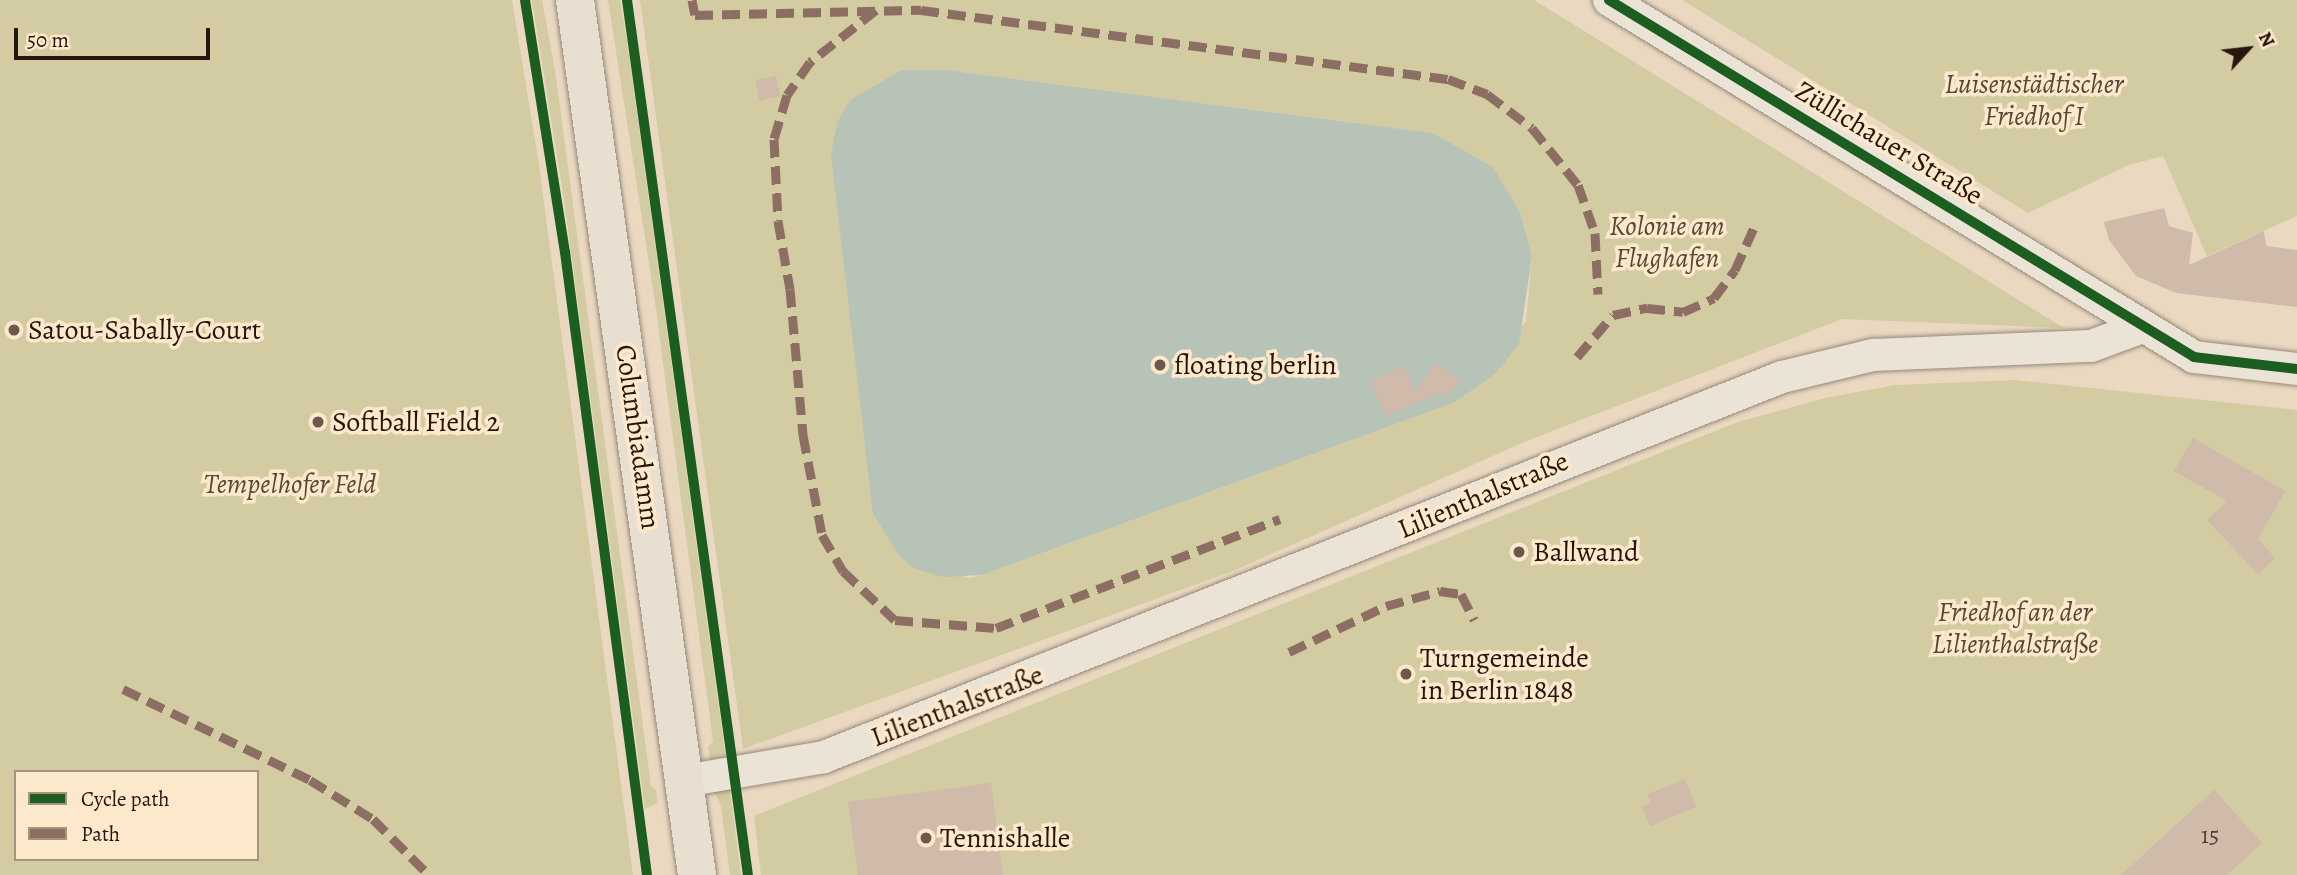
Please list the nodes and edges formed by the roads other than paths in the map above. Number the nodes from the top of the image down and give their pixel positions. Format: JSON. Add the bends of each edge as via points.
{"nodes":[{"id":1,"x":575,"y":0,"type":"edge"},
{"id":2,"x":1609,"y":0,"type":"edge"},
{"id":3,"x":2143,"y":327,"type":"junction"},
{"id":4,"x":2297,"y":369,"type":"edge"},
{"id":5,"x":684,"y":781,"type":"junction"},
{"id":6,"x":697,"y":875,"type":"edge"}],
"edges":[{"from":1,"to":5,"type":"main road","name":"Columbiadamm"},
{"from":2,"to":3,"type":"street","name":"Züllichauer Straße"},
{"from":3,"to":4,"type":"street","via":[[2194,357]]},
{"from":3,"to":5,"type":"street","name":"Lilienthalstraße","via":[[2091,346],[1873,355],[1782,377],[824,757]]},
{"from":5,"to":6,"type":"main road","name":"Columbiadamm"}]}
